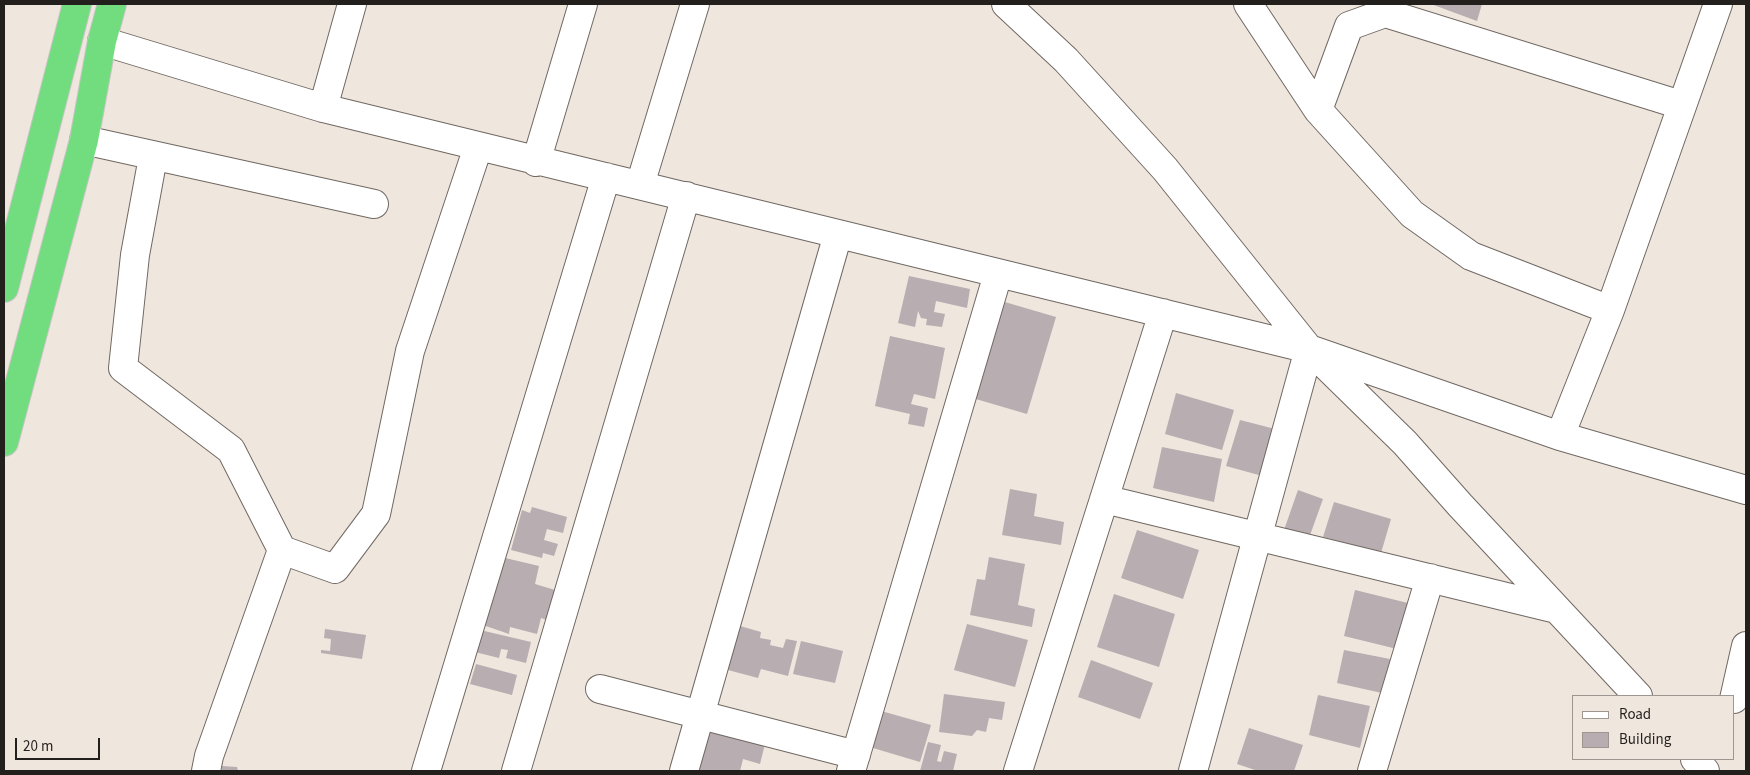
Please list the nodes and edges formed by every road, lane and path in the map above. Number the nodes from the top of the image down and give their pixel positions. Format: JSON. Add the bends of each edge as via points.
{"nodes":[{"id":1,"x":77,"y":4,"type":"edge"},
{"id":2,"x":112,"y":4,"type":"edge"},
{"id":3,"x":352,"y":4,"type":"edge"},
{"id":4,"x":584,"y":4,"type":"edge"},
{"id":5,"x":695,"y":4,"type":"edge"},
{"id":6,"x":1006,"y":4,"type":"edge"},
{"id":7,"x":1248,"y":4,"type":"edge"},
{"id":8,"x":1718,"y":4,"type":"edge"},
{"id":9,"x":102,"y":41,"type":"junction"},
{"id":10,"x":1681,"y":105,"type":"junction"},
{"id":11,"x":323,"y":108,"type":"junction"},
{"id":12,"x":1318,"y":110,"type":"junction"},
{"id":13,"x":84,"y":140,"type":"junction"},
{"id":14,"x":478,"y":147,"type":"junction"},
{"id":15,"x":153,"y":156,"type":"junction"},
{"id":16,"x":536,"y":162,"type":"junction"},
{"id":17,"x":606,"y":177,"type":"junction"},
{"id":18,"x":640,"y":185,"type":"junction"},
{"id":19,"x":686,"y":196,"type":"junction"},
{"id":20,"x":374,"y":204,"type":"dead end"},
{"id":21,"x":838,"y":234,"type":"junction"},
{"id":22,"x":998,"y":274,"type":"junction"},
{"id":23,"x":4,"y":288,"type":"edge"},
{"id":24,"x":1610,"y":310,"type":"junction"},
{"id":25,"x":1162,"y":313,"type":"junction"},
{"id":26,"x":1309,"y":349,"type":"junction"},
{"id":27,"x":1560,"y":436,"type":"junction"},
{"id":28,"x":4,"y":442,"type":"edge"},
{"id":29,"x":1746,"y":490,"type":"edge"},
{"id":30,"x":1104,"y":499,"type":"junction"},
{"id":31,"x":1257,"y":537,"type":"junction"},
{"id":32,"x":282,"y":550,"type":"junction"},
{"id":33,"x":1430,"y":578,"type":"junction"},
{"id":34,"x":1556,"y":609,"type":"junction"},
{"id":35,"x":1746,"y":646,"type":"edge"},
{"id":36,"x":600,"y":689,"type":"dead end"},
{"id":37,"x":1637,"y":695,"type":"edge"},
{"id":38,"x":1735,"y":695,"type":"edge"},
{"id":39,"x":700,"y":715,"type":"junction"},
{"id":40,"x":1696,"y":760,"type":"edge"},
{"id":41,"x":854,"y":763,"type":"edge"},
{"id":42,"x":206,"y":771,"type":"edge"},
{"id":43,"x":426,"y":771,"type":"edge"},
{"id":44,"x":516,"y":771,"type":"edge"},
{"id":45,"x":684,"y":771,"type":"edge"},
{"id":46,"x":1018,"y":771,"type":"edge"},
{"id":47,"x":1193,"y":771,"type":"edge"},
{"id":48,"x":1372,"y":771,"type":"edge"},
{"id":49,"x":1705,"y":771,"type":"edge"}],
"edges":[{"from":1,"to":23,"type":"highway"},
{"from":2,"to":9,"type":"highway"},
{"from":3,"to":11,"type":"street"},
{"from":4,"to":16,"type":"street"},
{"from":5,"to":18,"type":"street"},
{"from":6,"to":26,"type":"street","via":[[1066,60],[1164,170]]},
{"from":7,"to":12,"type":"street"},
{"from":8,"to":10,"type":"street"},
{"from":9,"to":11,"type":"street"},
{"from":9,"to":13,"type":"highway"},
{"from":10,"to":12,"type":"street","via":[[1385,13],[1349,26]]},
{"from":10,"to":24,"type":"street"},
{"from":11,"to":14,"type":"street"},
{"from":12,"to":24,"type":"street","via":[[1412,214],[1471,256]]},
{"from":13,"to":15,"type":"street"},
{"from":13,"to":28,"type":"highway"},
{"from":14,"to":16,"type":"street"},
{"from":14,"to":32,"type":"street","via":[[410,351],[376,514],[335,569]]},
{"from":15,"to":20,"type":"street"},
{"from":15,"to":32,"type":"street","via":[[135,255],[123,368],[231,450]]},
{"from":16,"to":17,"type":"street"},
{"from":17,"to":18,"type":"street"},
{"from":17,"to":43,"type":"street"},
{"from":18,"to":19,"type":"street"},
{"from":19,"to":21,"type":"street"},
{"from":19,"to":44,"type":"street"},
{"from":21,"to":22,"type":"street"},
{"from":21,"to":39,"type":"street"},
{"from":22,"to":25,"type":"street"},
{"from":22,"to":41,"type":"street"},
{"from":24,"to":27,"type":"street"},
{"from":25,"to":26,"type":"street"},
{"from":25,"to":30,"type":"street"},
{"from":26,"to":27,"type":"street"},
{"from":26,"to":31,"type":"street"},
{"from":26,"to":34,"type":"street","via":[[1405,443]]},
{"from":27,"to":29,"type":"street"},
{"from":30,"to":31,"type":"street"},
{"from":30,"to":46,"type":"street"},
{"from":31,"to":33,"type":"street"},
{"from":31,"to":47,"type":"street"},
{"from":32,"to":42,"type":"street"},
{"from":33,"to":34,"type":"street"},
{"from":33,"to":48,"type":"street"},
{"from":34,"to":37,"type":"street"},
{"from":35,"to":38,"type":"street"},
{"from":36,"to":39,"type":"street"},
{"from":39,"to":41,"type":"street"},
{"from":39,"to":45,"type":"street"},
{"from":40,"to":49,"type":"street"}]}
